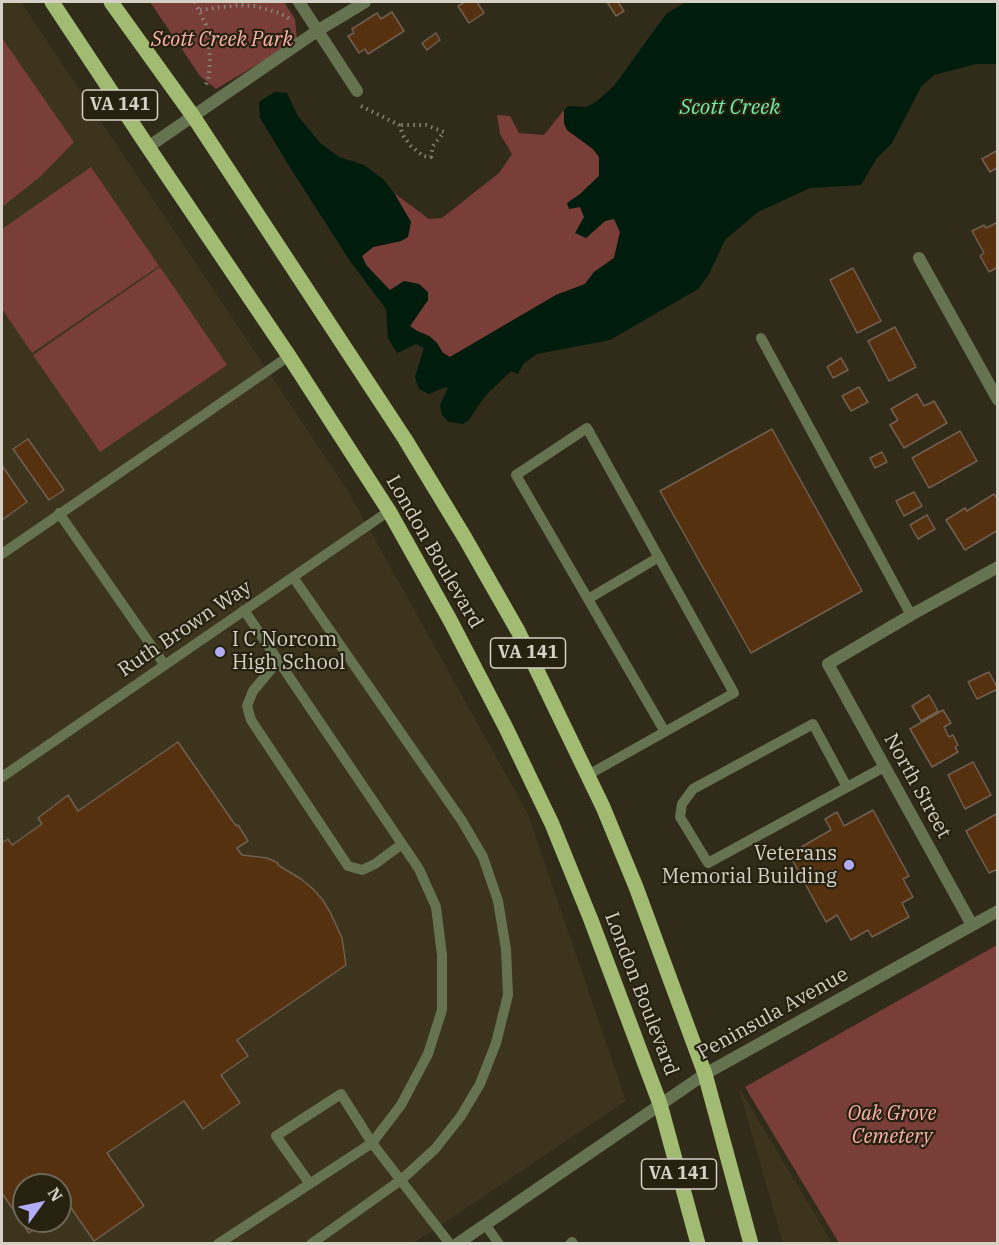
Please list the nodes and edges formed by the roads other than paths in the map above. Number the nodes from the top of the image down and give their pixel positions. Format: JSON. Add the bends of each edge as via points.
{"nodes":[{"id":1,"x":52,"y":2,"type":"edge"},
{"id":2,"x":111,"y":2,"type":"edge"},
{"id":3,"x":299,"y":2,"type":"edge"},
{"id":4,"x":366,"y":2,"type":"edge"},
{"id":5,"x":318,"y":31,"type":"junction"},
{"id":6,"x":357,"y":91,"type":"road end"},
{"id":7,"x":193,"y":117,"type":"junction"},
{"id":8,"x":148,"y":147,"type":"junction"},
{"id":9,"x":919,"y":258,"type":"dead end"},
{"id":10,"x":761,"y":338,"type":"dead end"},
{"id":11,"x":290,"y":356,"type":"junction"},
{"id":12,"x":998,"y":400,"type":"edge"},
{"id":13,"x":389,"y":511,"type":"junction"},
{"id":14,"x":59,"y":513,"type":"junction"},
{"id":15,"x":2,"y":554,"type":"edge"},
{"id":16,"x":659,"y":557,"type":"junction"},
{"id":17,"x":998,"y":567,"type":"edge"},
{"id":18,"x":293,"y":577,"type":"junction"},
{"id":19,"x":588,"y":599,"type":"junction"},
{"id":20,"x":244,"y":610,"type":"junction"},
{"id":21,"x":910,"y":615,"type":"junction"},
{"id":22,"x":278,"y":661,"type":"junction"},
{"id":23,"x":165,"y":664,"type":"junction"},
{"id":24,"x":665,"y":732,"type":"junction"},
{"id":25,"x":884,"y":767,"type":"junction"},
{"id":26,"x":588,"y":775,"type":"junction"},
{"id":27,"x":2,"y":777,"type":"edge"},
{"id":28,"x":847,"y":787,"type":"junction"},
{"id":29,"x":402,"y":844,"type":"junction"},
{"id":30,"x":998,"y":911,"type":"edge"},
{"id":31,"x":972,"y":925,"type":"junction"},
{"id":32,"x":705,"y":1074,"type":"junction"},
{"id":33,"x":660,"y":1104,"type":"junction"},
{"id":34,"x":372,"y":1143,"type":"junction"},
{"id":35,"x":401,"y":1180,"type":"junction"},
{"id":36,"x":310,"y":1184,"type":"junction"},
{"id":37,"x":485,"y":1224,"type":"junction"},
{"id":38,"x":218,"y":1244,"type":"edge"},
{"id":39,"x":310,"y":1244,"type":"edge"},
{"id":40,"x":450,"y":1244,"type":"edge"},
{"id":41,"x":457,"y":1244,"type":"edge"},
{"id":42,"x":499,"y":1244,"type":"edge"},
{"id":43,"x":698,"y":1244,"type":"edge"},
{"id":44,"x":751,"y":1244,"type":"edge"}],
"edges":[{"from":1,"to":8,"type":"main road","name":"London Boulevard","number":"VA 141"},
{"from":2,"to":7,"type":"main road","name":"London Boulevard","number":"VA 141"},
{"from":3,"to":5,"type":"street"},
{"from":4,"to":5,"type":"street"},
{"from":5,"to":6,"type":"street"},
{"from":5,"to":7,"type":"street"},
{"from":7,"to":8,"type":"street"},
{"from":7,"to":26,"type":"main road","name":"London Boulevard","number":"VA 141","via":[[405,439],[465,538],[518,631]]},
{"from":8,"to":11,"type":"main road","name":"London Boulevard","number":"VA 141"},
{"from":9,"to":12,"type":"street"},
{"from":10,"to":21,"type":"lane"},
{"from":11,"to":13,"type":"main road","name":"London Boulevard","number":"VA 141"},
{"from":11,"to":14,"type":"lane"},
{"from":13,"to":18,"type":"lane","name":"Ruth Brown Way"},
{"from":13,"to":33,"type":"main road","name":"London Boulevard","number":"VA 141","via":[[450,620],[552,824]]},
{"from":14,"to":15,"type":"lane"},
{"from":14,"to":23,"type":"lane"},
{"from":16,"to":19,"type":"lane"},
{"from":16,"to":19,"type":"lane","via":[[587,428],[516,475]]},
{"from":16,"to":24,"type":"lane","via":[[734,693]]},
{"from":17,"to":21,"type":"street"},
{"from":18,"to":20,"type":"lane","name":"Ruth Brown Way"},
{"from":18,"to":35,"type":"lane","via":[[462,821],[483,857],[500,910],[508,995],[496,1043],[480,1084],[461,1116],[435,1149]]},
{"from":19,"to":24,"type":"lane"},
{"from":20,"to":22,"type":"lane"},
{"from":20,"to":23,"type":"lane","name":"Ruth Brown Way"},
{"from":21,"to":25,"type":"street","name":"North Street","via":[[828,664]]},
{"from":22,"to":29,"type":"lane"},
{"from":22,"to":29,"type":"lane","via":[[253,691],[247,706],[251,720],[348,866],[362,870]]},
{"from":23,"to":27,"type":"lane","name":"Ruth Brown Way"},
{"from":24,"to":26,"type":"lane"},
{"from":25,"to":28,"type":"lane"},
{"from":25,"to":31,"type":"street","name":"North Street"},
{"from":26,"to":32,"type":"main road","name":"London Boulevard","number":"VA 141","via":[[636,887]]},
{"from":28,"to":28,"type":"lane","via":[[708,863],[680,817],[682,804],[693,789],[813,723]]},
{"from":29,"to":34,"type":"lane","via":[[436,907],[442,955],[442,1010],[428,1054],[401,1105]]},
{"from":30,"to":31,"type":"street","name":"Peninsula Avenue"},
{"from":31,"to":32,"type":"street","name":"Peninsula Avenue"},
{"from":32,"to":33,"type":"street","name":"Peninsula Avenue"},
{"from":32,"to":44,"type":"main road","name":"London Boulevard","number":"VA 141"},
{"from":33,"to":37,"type":"street","name":"Peninsula Avenue"},
{"from":33,"to":43,"type":"main road","name":"London Boulevard","number":"VA 141"},
{"from":34,"to":35,"type":"lane"},
{"from":34,"to":36,"type":"lane"},
{"from":34,"to":36,"type":"lane","via":[[341,1094],[276,1136]]},
{"from":35,"to":39,"type":"lane"},
{"from":35,"to":40,"type":"lane"},
{"from":36,"to":38,"type":"lane"},
{"from":37,"to":41,"type":"street","name":"Peninsula Avenue"},
{"from":37,"to":42,"type":"lane"}]}
